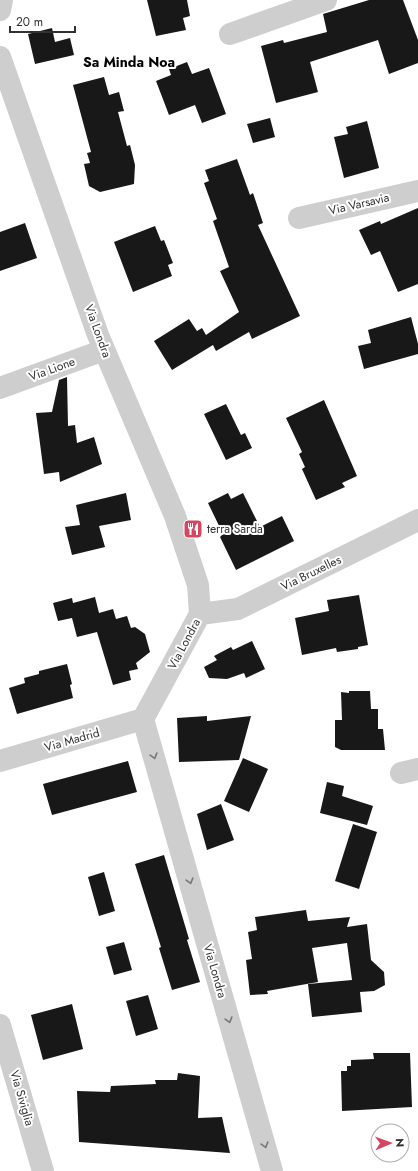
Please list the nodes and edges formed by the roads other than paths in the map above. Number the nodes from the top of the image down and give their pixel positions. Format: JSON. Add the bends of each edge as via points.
{"nodes":[{"id":1,"x":1,"y":0,"type":"edge"},
{"id":2,"x":326,"y":0,"type":"edge"},
{"id":3,"x":0,"y":10,"type":"edge"},
{"id":4,"x":230,"y":34,"type":"dead end"},
{"id":5,"x":0,"y":57,"type":"edge"},
{"id":6,"x":418,"y":191,"type":"edge"},
{"id":7,"x":299,"y":218,"type":"dead end"},
{"id":8,"x":104,"y":350,"type":"junction"},
{"id":9,"x":0,"y":388,"type":"edge"},
{"id":10,"x":418,"y":520,"type":"edge"},
{"id":11,"x":200,"y":614,"type":"junction"},
{"id":12,"x":143,"y":719,"type":"junction"},
{"id":13,"x":0,"y":761,"type":"edge"},
{"id":14,"x":0,"y":1026,"type":"edge"},
{"id":15,"x":43,"y":1171,"type":"edge"},
{"id":16,"x":272,"y":1171,"type":"edge"}],
"edges":[{"from":1,"to":3,"type":"street"},
{"from":2,"to":4,"type":"street"},
{"from":5,"to":8,"type":"street","name":"Via Londra"},
{"from":6,"to":7,"type":"street","name":"Via Varsavia"},
{"from":8,"to":9,"type":"street","name":"Via Lione"},
{"from":8,"to":11,"type":"street","name":"Via Londra","via":[[175,516],[198,585]]},
{"from":10,"to":11,"type":"street","name":"Via Bruxelles","via":[[238,609]]},
{"from":11,"to":12,"type":"street","name":"Via Londra"},
{"from":12,"to":13,"type":"street","name":"Via Madrid"},
{"from":12,"to":16,"type":"street","name":"Via Londra","one_way":true},
{"from":14,"to":15,"type":"street","name":"Via Siviglia"}]}
